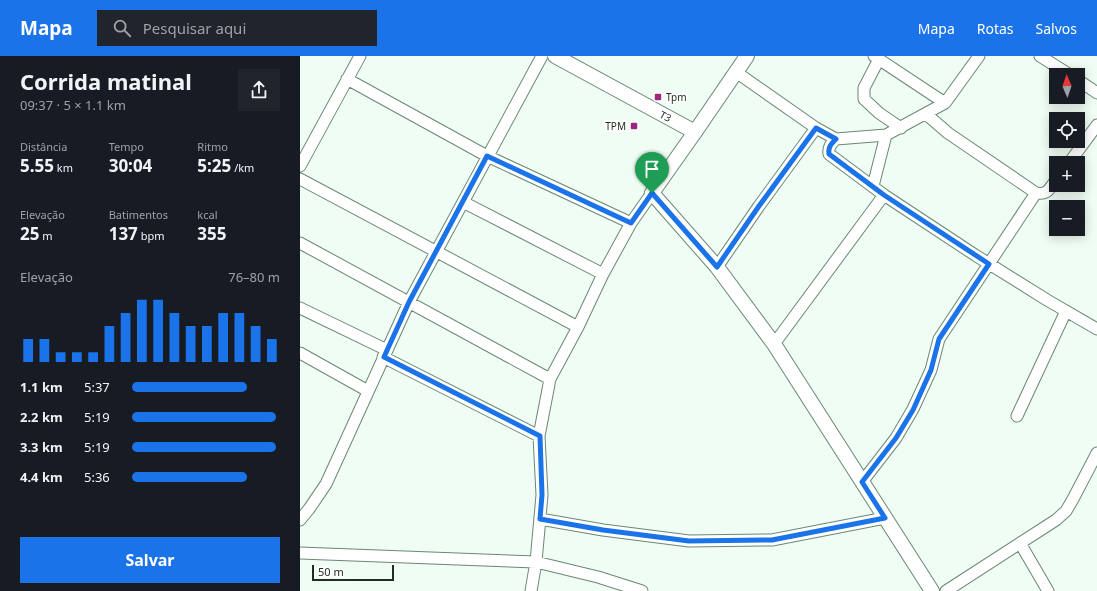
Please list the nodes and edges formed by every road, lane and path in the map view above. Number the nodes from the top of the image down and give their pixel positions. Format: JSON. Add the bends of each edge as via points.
{"nodes":[{"id":1,"x":360,"y":56,"type":"edge"},
{"id":2,"x":542,"y":56,"type":"edge"},
{"id":3,"x":555,"y":56,"type":"edge"},
{"id":4,"x":747,"y":56,"type":"edge"},
{"id":5,"x":979,"y":56,"type":"edge"},
{"id":6,"x":1040,"y":56,"type":"edge"},
{"id":7,"x":876,"y":58,"type":"edge"},
{"id":8,"x":1059,"y":68,"type":"edge"},
{"id":9,"x":736,"y":72,"type":"junction"},
{"id":10,"x":347,"y":80,"type":"junction"},
{"id":11,"x":1085,"y":85,"type":"edge"},
{"id":12,"x":1097,"y":93,"type":"edge"},
{"id":13,"x":945,"y":104,"type":"junction"},
{"id":14,"x":926,"y":114,"type":"junction"},
{"id":15,"x":1097,"y":125,"type":"edge"},
{"id":16,"x":816,"y":128,"type":"junction"},
{"id":17,"x":901,"y":128,"type":"junction"},
{"id":18,"x":696,"y":132,"type":"junction"},
{"id":19,"x":886,"y":135,"type":"junction"},
{"id":20,"x":836,"y":139,"type":"junction"},
{"id":21,"x":487,"y":156,"type":"junction"},
{"id":22,"x":1074,"y":156,"type":"edge"},
{"id":23,"x":300,"y":166,"type":"edge"},
{"id":24,"x":300,"y":179,"type":"edge"},
{"id":25,"x":873,"y":186,"type":"junction"},
{"id":26,"x":1049,"y":189,"type":"edge"},
{"id":27,"x":652,"y":193,"type":"junction"},
{"id":28,"x":1036,"y":193,"type":"junction"},
{"id":29,"x":884,"y":195,"type":"junction"},
{"id":30,"x":463,"y":202,"type":"junction"},
{"id":31,"x":631,"y":223,"type":"junction"},
{"id":32,"x":300,"y":243,"type":"edge"},
{"id":33,"x":436,"y":251,"type":"junction"},
{"id":34,"x":989,"y":264,"type":"junction"},
{"id":35,"x":717,"y":267,"type":"junction"},
{"id":36,"x":603,"y":274,"type":"junction"},
{"id":37,"x":409,"y":302,"type":"junction"},
{"id":38,"x":300,"y":308,"type":"edge"},
{"id":39,"x":1066,"y":311,"type":"junction"},
{"id":40,"x":578,"y":327,"type":"junction"},
{"id":41,"x":1097,"y":329,"type":"edge"},
{"id":42,"x":774,"y":344,"type":"junction"},
{"id":43,"x":300,"y":353,"type":"edge"},
{"id":44,"x":385,"y":354,"type":"junction"},
{"id":45,"x":550,"y":378,"type":"junction"},
{"id":46,"x":368,"y":390,"type":"junction"},
{"id":47,"x":1017,"y":416,"type":"dead end"},
{"id":48,"x":540,"y":436,"type":"junction"},
{"id":49,"x":1097,"y":453,"type":"edge"},
{"id":50,"x":862,"y":482,"type":"junction"},
{"id":51,"x":885,"y":518,"type":"junction"},
{"id":52,"x":540,"y":519,"type":"junction"},
{"id":53,"x":300,"y":520,"type":"edge"},
{"id":54,"x":1020,"y":543,"type":"junction"},
{"id":55,"x":300,"y":553,"type":"edge"},
{"id":56,"x":536,"y":562,"type":"junction"},
{"id":57,"x":630,"y":589,"type":"edge"},
{"id":58,"x":531,"y":591,"type":"edge"},
{"id":59,"x":642,"y":591,"type":"edge"},
{"id":60,"x":932,"y":591,"type":"edge"},
{"id":61,"x":946,"y":591,"type":"edge"},
{"id":62,"x":1048,"y":591,"type":"edge"}],
"edges":[{"from":1,"to":10,"type":"street"},
{"from":2,"to":21,"type":"street"},
{"from":3,"to":18,"type":"street","name":"T3"},
{"from":4,"to":9,"type":"street"},
{"from":5,"to":13,"type":"street"},
{"from":6,"to":8,"type":"street"},
{"from":7,"to":13,"type":"street"},
{"from":7,"to":17,"type":"street","via":[[864,88],[864,99]]},
{"from":9,"to":16,"type":"street"},
{"from":9,"to":18,"type":"street"},
{"from":10,"to":21,"type":"street"},
{"from":10,"to":23,"type":"street"},
{"from":11,"to":12,"type":"street"},
{"from":13,"to":14,"type":"street"},
{"from":14,"to":17,"type":"street"},
{"from":14,"to":28,"type":"street","via":[[948,133]]},
{"from":15,"to":22,"type":"street"},
{"from":16,"to":20,"type":"street"},
{"from":16,"to":35,"type":"street"},
{"from":17,"to":19,"type":"street"},
{"from":18,"to":27,"type":"street"},
{"from":19,"to":20,"type":"street"},
{"from":19,"to":25,"type":"street"},
{"from":20,"to":25,"type":"street","via":[[828,150],[829,154]]},
{"from":21,"to":30,"type":"street"},
{"from":21,"to":31,"type":"street"},
{"from":24,"to":33,"type":"street"},
{"from":25,"to":29,"type":"street"},
{"from":26,"to":28,"type":"street","via":[[1046,193]]},
{"from":27,"to":31,"type":"street"},
{"from":27,"to":35,"type":"street"},
{"from":28,"to":34,"type":"street"},
{"from":29,"to":34,"type":"street"},
{"from":29,"to":42,"type":"street"},
{"from":30,"to":33,"type":"street"},
{"from":30,"to":36,"type":"street"},
{"from":31,"to":36,"type":"street"},
{"from":32,"to":37,"type":"street"},
{"from":33,"to":37,"type":"street"},
{"from":33,"to":40,"type":"street"},
{"from":34,"to":39,"type":"street"},
{"from":34,"to":50,"type":"street","via":[[939,339],[931,370],[913,410],[896,438]]},
{"from":35,"to":42,"type":"street"},
{"from":36,"to":40,"type":"street"},
{"from":37,"to":44,"type":"street"},
{"from":37,"to":45,"type":"street"},
{"from":38,"to":44,"type":"street"},
{"from":39,"to":41,"type":"street"},
{"from":39,"to":47,"type":"street"},
{"from":40,"to":45,"type":"street"},
{"from":42,"to":50,"type":"street"},
{"from":43,"to":46,"type":"street"},
{"from":44,"to":46,"type":"street"},
{"from":44,"to":48,"type":"street"},
{"from":45,"to":48,"type":"street"},
{"from":46,"to":53,"type":"street","via":[[326,484]]},
{"from":48,"to":52,"type":"street"},
{"from":49,"to":54,"type":"street","via":[[1066,511]]},
{"from":50,"to":51,"type":"street"},
{"from":51,"to":52,"type":"street","via":[[772,540],[689,541]]},
{"from":51,"to":60,"type":"street"},
{"from":52,"to":56,"type":"street"},
{"from":54,"to":61,"type":"street"},
{"from":54,"to":62,"type":"street"},
{"from":55,"to":56,"type":"street"},
{"from":56,"to":57,"type":"street","via":[[598,577]]},
{"from":56,"to":58,"type":"street"},
{"from":57,"to":59,"type":"street"}]}
